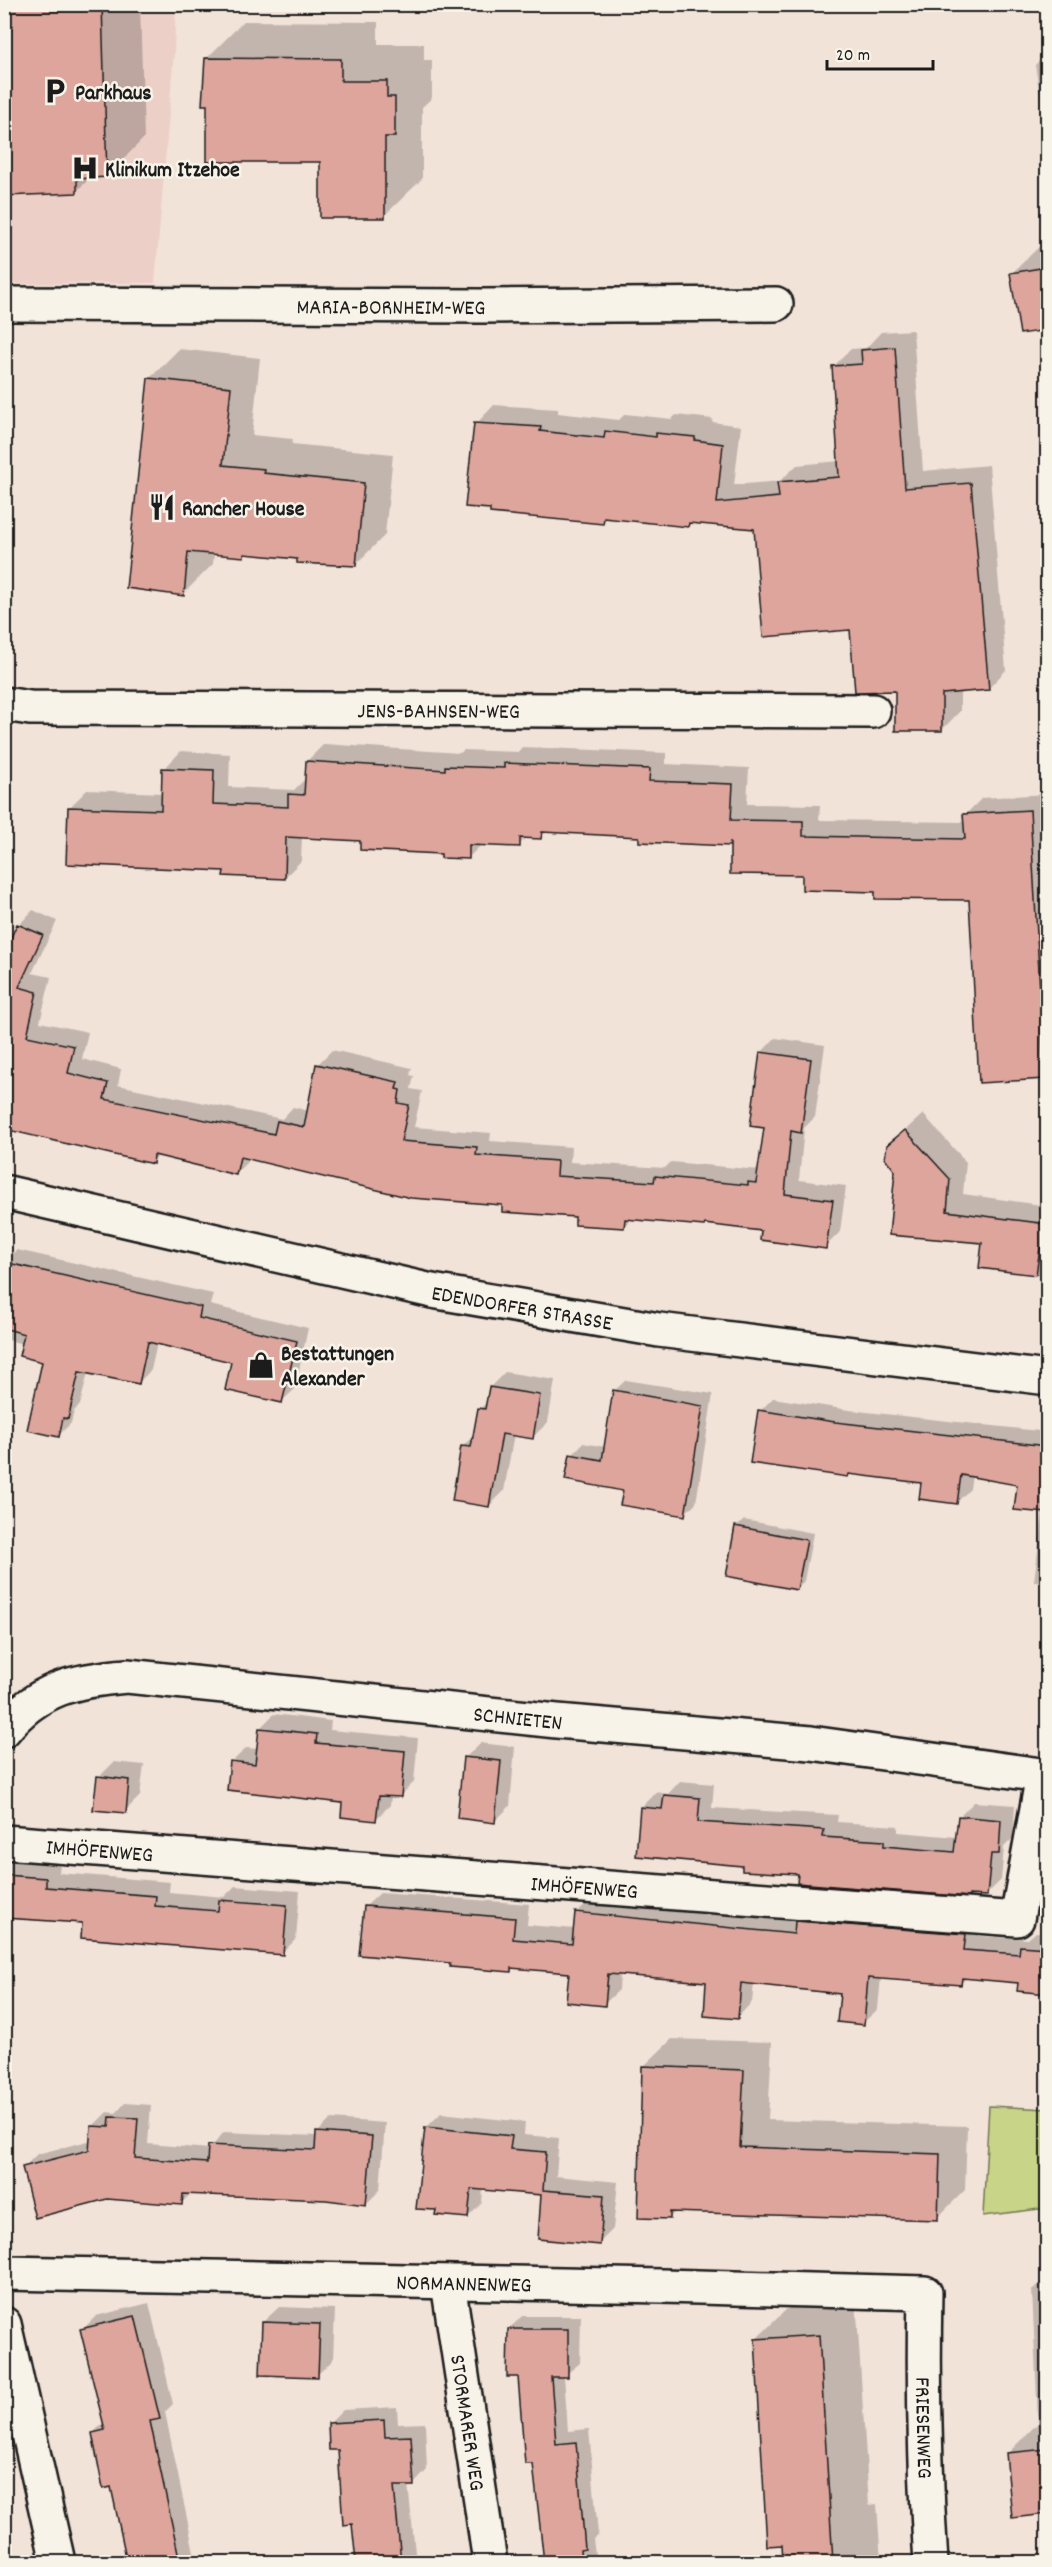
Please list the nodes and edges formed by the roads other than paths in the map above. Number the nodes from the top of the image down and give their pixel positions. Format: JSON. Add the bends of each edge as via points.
{"nodes":[{"id":1,"x":4,"y":304,"type":"edge"},
{"id":2,"x":776,"y":304,"type":"dead end"},
{"id":3,"x":4,"y":704,"type":"edge"},
{"id":4,"x":873,"y":711,"type":"dead end"},
{"id":5,"x":4,"y":1192,"type":"edge"},
{"id":6,"x":1047,"y":1378,"type":"edge"},
{"id":7,"x":4,"y":1730,"type":"edge"},
{"id":8,"x":1045,"y":1776,"type":"edge"},
{"id":9,"x":4,"y":1842,"type":"edge"},
{"id":10,"x":4,"y":2273,"type":"edge"},
{"id":11,"x":448,"y":2283,"type":"junction"},
{"id":12,"x":925,"y":2294,"type":"joint"},
{"id":13,"x":4,"y":2324,"type":"edge"},
{"id":14,"x":58,"y":2562,"type":"edge"},
{"id":15,"x":490,"y":2562,"type":"edge"},
{"id":16,"x":931,"y":2562,"type":"edge"}],
"edges":[{"from":1,"to":2,"type":"street","name":"MARIA-BORNHEIM-WEG"},
{"from":3,"to":4,"type":"street","name":"JENS-BAHNSEN-WEG","via":[[30,708]]},
{"from":5,"to":6,"type":"street","name":"EDENDORFER STRASSE","via":[[432,1291],[659,1330]]},
{"from":7,"to":8,"type":"street","name":"SCHNIETEN","via":[[34,1701],[61,1686],[127,1676],[811,1743]]},
{"from":8,"to":9,"type":"street","name":"IMHÖFENWEG","via":[[1017,1919]]},
{"from":10,"to":11,"type":"street","name":"NORMANNENWEG"},
{"from":11,"to":12,"type":"street","name":"NORMANNENWEG"},
{"from":11,"to":15,"type":"street","name":"STORMARER WEG"},
{"from":12,"to":16,"type":"street","name":"FRIESENWEG","via":[[922,2390]]},
{"from":13,"to":14,"type":"street"}]}
